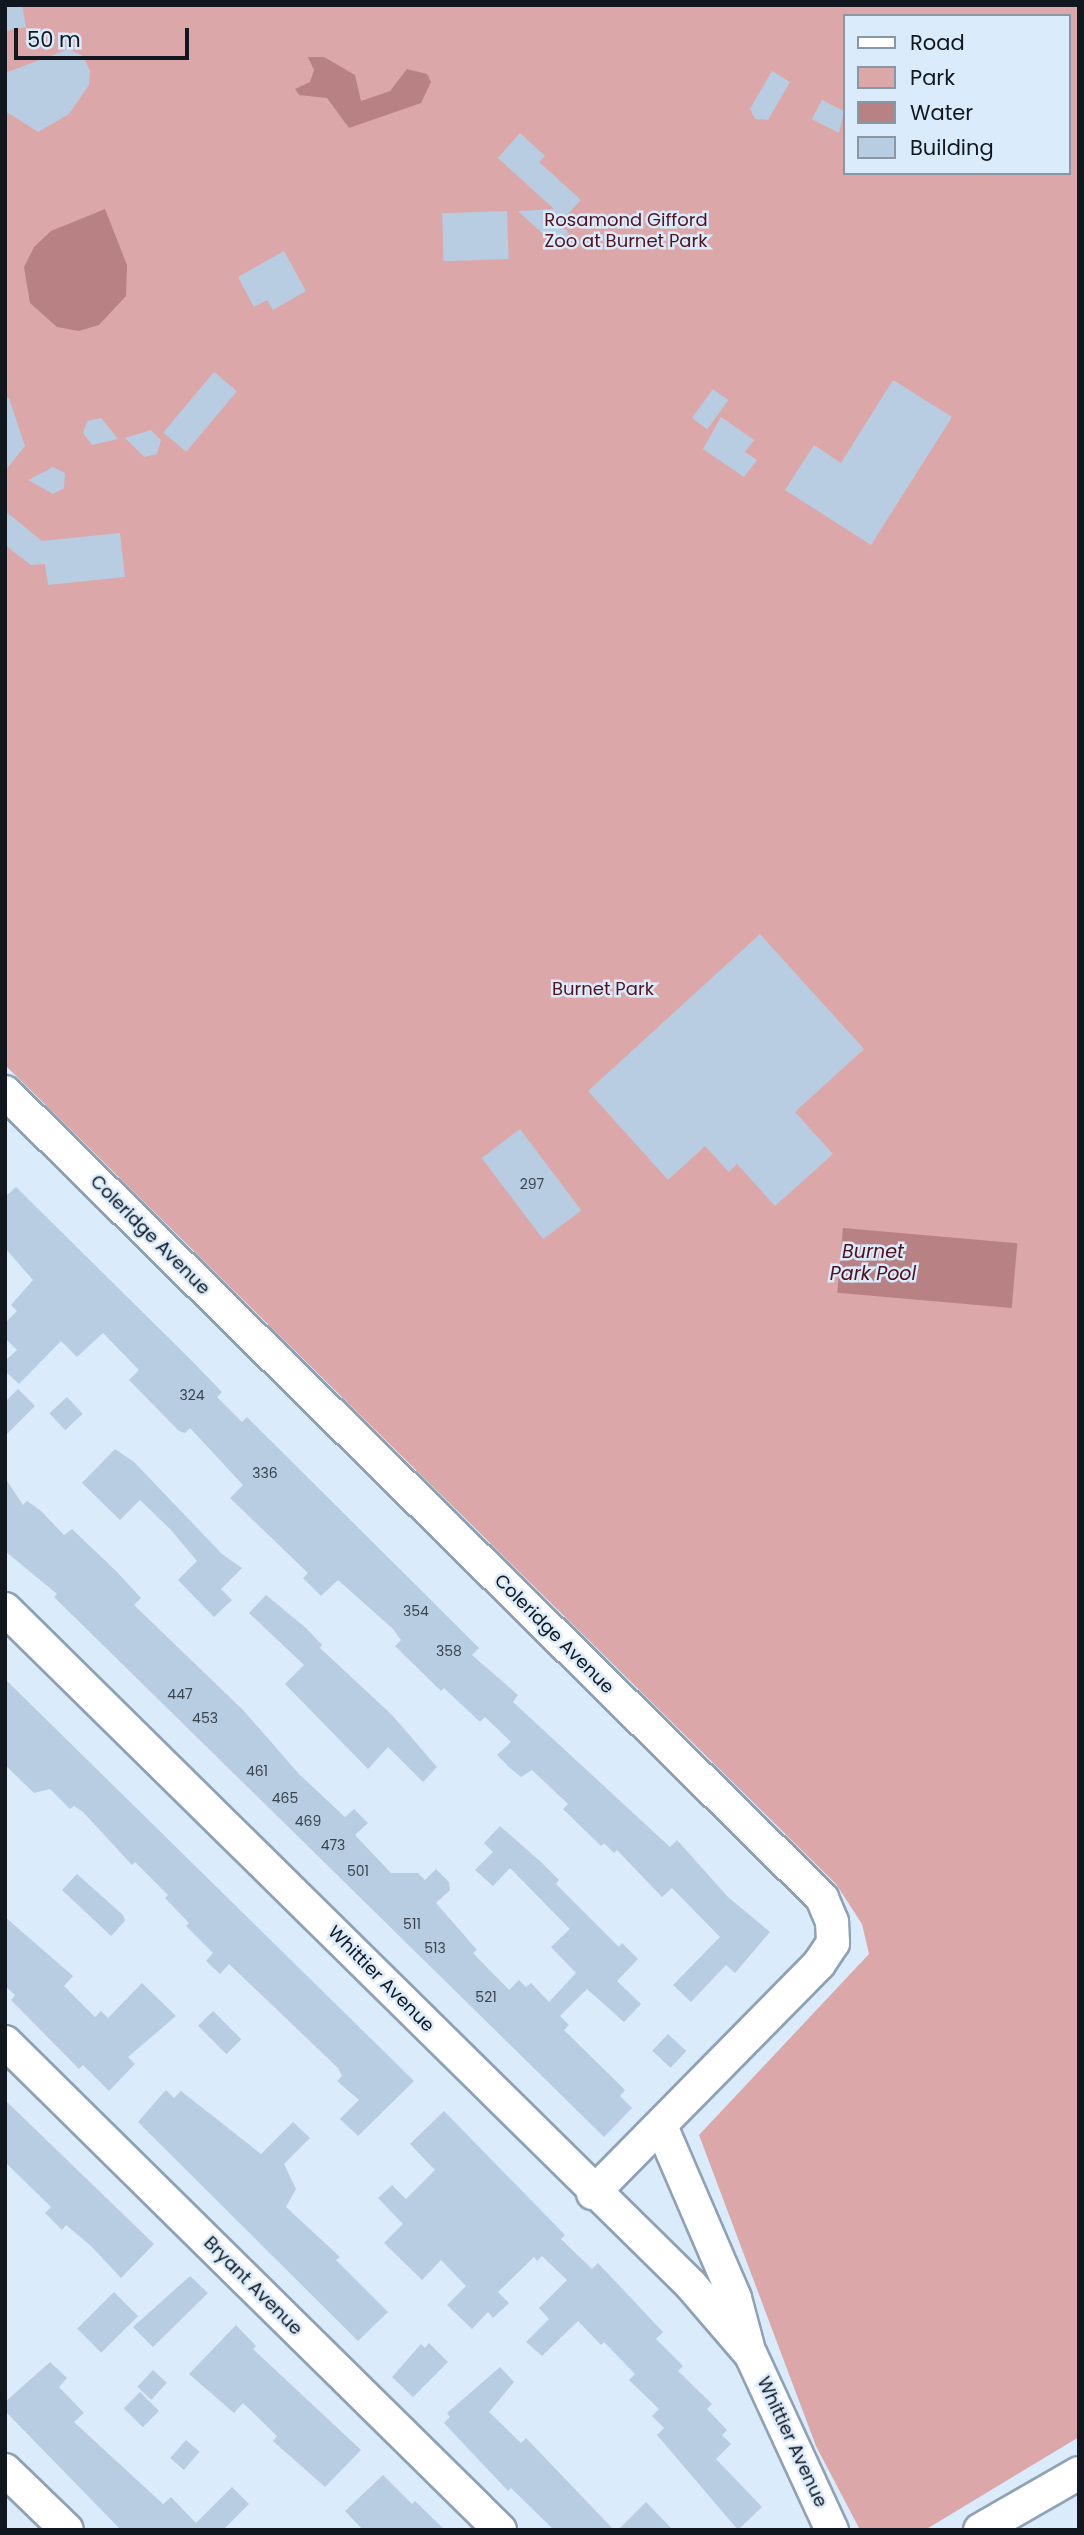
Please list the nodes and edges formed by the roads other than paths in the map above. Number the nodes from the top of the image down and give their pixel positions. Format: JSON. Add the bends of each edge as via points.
{"nodes":[{"id":1,"x":9,"y":1105,"type":"edge"},
{"id":2,"x":5,"y":1609,"type":"edge"},
{"id":3,"x":5,"y":2042,"type":"edge"},
{"id":4,"x":661,"y":2126,"type":"junction"},
{"id":5,"x":593,"y":2193,"type":"junction"},
{"id":6,"x":751,"y":2355,"type":"junction"},
{"id":7,"x":5,"y":2470,"type":"edge"},
{"id":8,"x":1079,"y":2473,"type":"edge"},
{"id":9,"x":67,"y":2530,"type":"edge"},
{"id":10,"x":500,"y":2530,"type":"edge"},
{"id":11,"x":832,"y":2530,"type":"edge"},
{"id":12,"x":980,"y":2530,"type":"edge"}],
"edges":[{"from":1,"to":4,"type":"street","name":"Coleridge Avenue","via":[[822,1898],[832,1922],[833,1943],[819,1964]]},
{"from":2,"to":5,"type":"street","name":"Whittier Avenue"},
{"from":3,"to":10,"type":"street","name":"Bryant Avenue"},
{"from":4,"to":5,"type":"street","name":"Coleridge Avenue"},
{"from":4,"to":6,"type":"street","name":"Whittier Avenue","via":[[735,2298]]},
{"from":5,"to":6,"type":"street","name":"Whittier Avenue","via":[[691,2285]]},
{"from":6,"to":11,"type":"street","name":"Whittier Avenue"},
{"from":7,"to":9,"type":"street"},
{"from":8,"to":12,"type":"street"}]}
